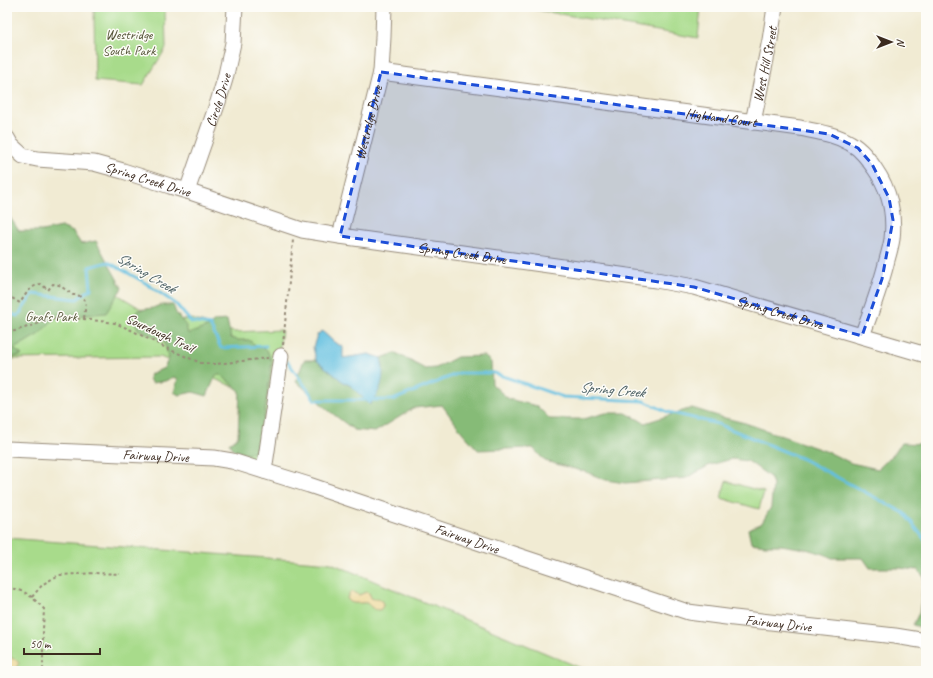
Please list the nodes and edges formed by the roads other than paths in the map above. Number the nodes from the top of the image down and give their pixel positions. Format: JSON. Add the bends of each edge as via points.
{"nodes":[{"id":1,"x":235,"y":7,"type":"edge"},
{"id":2,"x":384,"y":7,"type":"edge"},
{"id":3,"x":775,"y":7,"type":"edge"},
{"id":4,"x":381,"y":72,"type":"junction"},
{"id":5,"x":753,"y":122,"type":"junction"},
{"id":6,"x":7,"y":138,"type":"edge"},
{"id":7,"x":187,"y":191,"type":"junction"},
{"id":8,"x":340,"y":236,"type":"junction"},
{"id":9,"x":862,"y":336,"type":"junction"},
{"id":10,"x":926,"y":355,"type":"edge"},
{"id":11,"x":282,"y":356,"type":"road end"},
{"id":12,"x":7,"y":449,"type":"edge"},
{"id":13,"x":264,"y":471,"type":"junction"},
{"id":14,"x":926,"y":641,"type":"edge"}],
"edges":[{"from":1,"to":7,"type":"street","name":"Circle Drive","via":[[233,43],[225,79]]},
{"from":2,"to":4,"type":"street","name":"Westridge Drive"},
{"from":3,"to":5,"type":"street","name":"West Hill Street"},
{"from":4,"to":5,"type":"street","name":"Highland Court"},
{"from":4,"to":8,"type":"street","name":"Westridge Drive"},
{"from":5,"to":9,"type":"street","name":"Highland Court","via":[[800,128],[840,138],[858,148],[883,182],[892,209],[892,240],[882,279]]},
{"from":6,"to":7,"type":"street","name":"Spring Creek Drive","via":[[23,156],[37,160],[94,163]]},
{"from":7,"to":8,"type":"street","name":"Spring Creek Drive","via":[[302,230]]},
{"from":8,"to":9,"type":"street","name":"Spring Creek Drive","via":[[694,287]]},
{"from":9,"to":10,"type":"street","name":"Spring Creek Drive"},
{"from":11,"to":13,"type":"street"},
{"from":12,"to":13,"type":"street","name":"Fairway Drive","via":[[214,458]]},
{"from":13,"to":14,"type":"street","name":"Fairway Drive","via":[[688,612]]}]}
